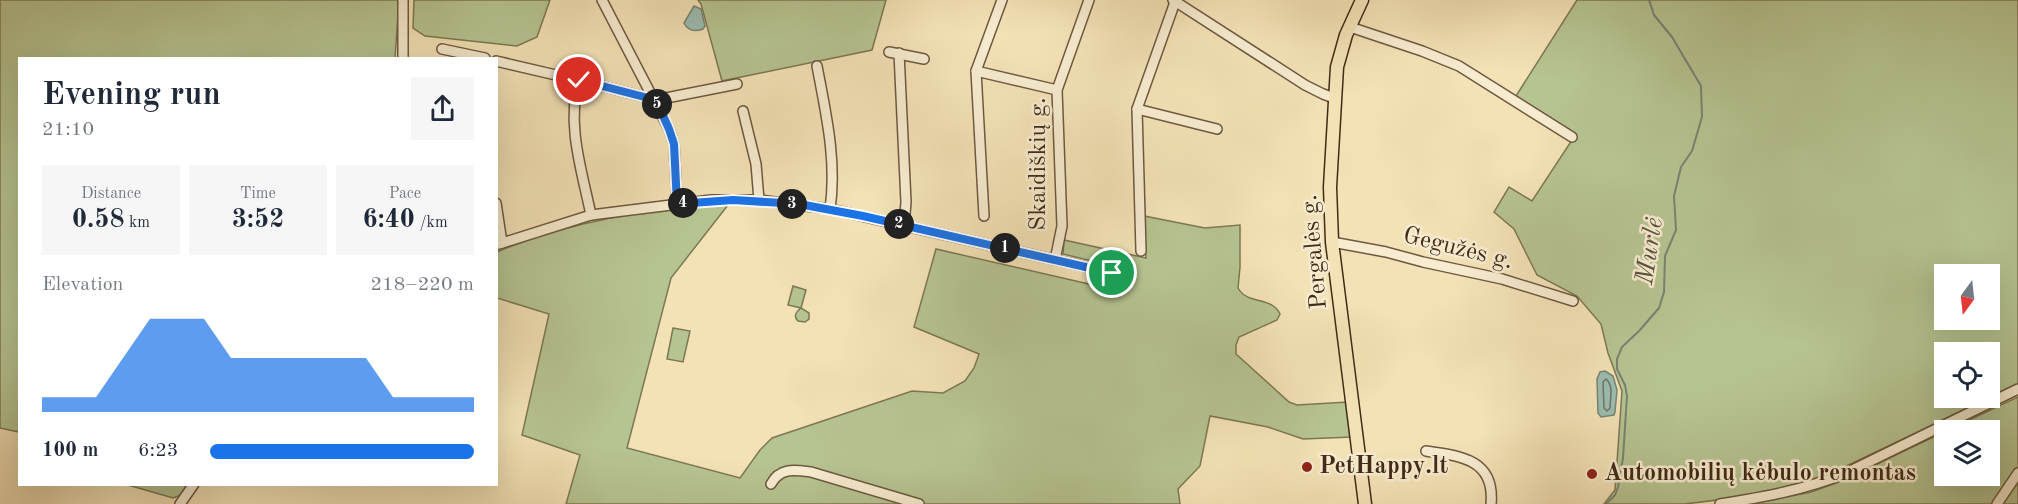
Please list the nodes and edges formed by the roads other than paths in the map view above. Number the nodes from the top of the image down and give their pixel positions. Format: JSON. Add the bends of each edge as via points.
{"nodes":[{"id":1,"x":403,"y":0,"type":"edge"},
{"id":2,"x":602,"y":0,"type":"edge"},
{"id":3,"x":1002,"y":0,"type":"edge"},
{"id":4,"x":1089,"y":0,"type":"edge"},
{"id":5,"x":1362,"y":0,"type":"edge"},
{"id":6,"x":1177,"y":3,"type":"edge"},
{"id":7,"x":1350,"y":27,"type":"junction"},
{"id":8,"x":442,"y":50,"type":"dead end"},
{"id":9,"x":404,"y":57,"type":"edge"},
{"id":10,"x":480,"y":57,"type":"edge"},
{"id":11,"x":924,"y":59,"type":"dead end"},
{"id":12,"x":498,"y":61,"type":"edge"},
{"id":13,"x":818,"y":66,"type":"dead end"},
{"id":14,"x":976,"y":71,"type":"junction"},
{"id":15,"x":576,"y":79,"type":"junction"},
{"id":16,"x":737,"y":84,"type":"dead end"},
{"id":17,"x":1057,"y":90,"type":"junction"},
{"id":18,"x":1334,"y":98,"type":"junction"},
{"id":19,"x":656,"y":100,"type":"junction"},
{"id":20,"x":1137,"y":109,"type":"junction"},
{"id":21,"x":743,"y":111,"type":"dead end"},
{"id":22,"x":1217,"y":129,"type":"dead end"},
{"id":23,"x":1572,"y":136,"type":"dead end"},
{"id":24,"x":759,"y":200,"type":"junction"},
{"id":25,"x":677,"y":204,"type":"junction"},
{"id":26,"x":830,"y":209,"type":"junction"},
{"id":27,"x":591,"y":215,"type":"junction"},
{"id":28,"x":984,"y":216,"type":"dead end"},
{"id":29,"x":904,"y":226,"type":"junction"},
{"id":30,"x":1332,"y":242,"type":"junction"},
{"id":31,"x":499,"y":244,"type":"edge"},
{"id":32,"x":1141,"y":251,"type":"dead end"},
{"id":33,"x":1055,"y":260,"type":"junction"},
{"id":34,"x":1118,"y":274,"type":"dead end"},
{"id":35,"x":1573,"y":301,"type":"dead end"},
{"id":36,"x":2018,"y":389,"type":"edge"},
{"id":37,"x":1426,"y":451,"type":"dead end"},
{"id":38,"x":2018,"y":473,"type":"edge"},
{"id":39,"x":771,"y":484,"type":"dead end"},
{"id":40,"x":193,"y":486,"type":"edge"},
{"id":41,"x":1776,"y":499,"type":"edge"},
{"id":42,"x":180,"y":504,"type":"edge"},
{"id":43,"x":919,"y":504,"type":"edge"},
{"id":44,"x":1365,"y":504,"type":"edge"},
{"id":45,"x":1491,"y":504,"type":"edge"},
{"id":46,"x":1720,"y":504,"type":"edge"},
{"id":47,"x":1997,"y":504,"type":"edge"}],
"edges":[{"from":1,"to":9,"type":"street","via":[[408,43]]},
{"from":2,"to":19,"type":"street"},
{"from":3,"to":14,"type":"street"},
{"from":4,"to":17,"type":"street","name":"Skaidiškių g."},
{"from":5,"to":7,"type":"main road","name":"Pergalės g."},
{"from":6,"to":18,"type":"street","via":[[1305,85]]},
{"from":6,"to":20,"type":"street"},
{"from":7,"to":18,"type":"main road","name":"Pergalės g.","via":[[1337,67]]},
{"from":7,"to":23,"type":"street","via":[[1459,66]]},
{"from":8,"to":10,"type":"street"},
{"from":11,"to":29,"type":"street","via":[[894,53],[906,202]]},
{"from":12,"to":15,"type":"street"},
{"from":13,"to":26,"type":"street","via":[[833,167]]},
{"from":14,"to":17,"type":"street"},
{"from":14,"to":28,"type":"street"},
{"from":15,"to":19,"type":"street"},
{"from":15,"to":27,"type":"street","via":[[573,117]]},
{"from":16,"to":19,"type":"street"},
{"from":17,"to":33,"type":"street","name":"Skaidiškių g.","via":[[1062,226]]},
{"from":18,"to":30,"type":"main road","name":"Pergalės g."},
{"from":19,"to":25,"type":"street","via":[[674,144]]},
{"from":20,"to":22,"type":"street"},
{"from":20,"to":32,"type":"street"},
{"from":21,"to":24,"type":"street","via":[[756,164]]},
{"from":24,"to":25,"type":"street"},
{"from":24,"to":26,"type":"street"},
{"from":25,"to":27,"type":"street"},
{"from":26,"to":29,"type":"street"},
{"from":27,"to":31,"type":"street"},
{"from":29,"to":33,"type":"street"},
{"from":30,"to":35,"type":"street","name":"Gegužės g.","via":[[1502,279]]},
{"from":30,"to":44,"type":"main road","name":"Pergalės g."},
{"from":33,"to":34,"type":"street"},
{"from":36,"to":41,"type":"street","via":[[1846,473]]},
{"from":37,"to":45,"type":"street","via":[[1480,466],[1493,489]]},
{"from":38,"to":47,"type":"street"},
{"from":39,"to":43,"type":"street","via":[[782,472],[811,472]]},
{"from":40,"to":42,"type":"street"},
{"from":41,"to":46,"type":"street"}]}
